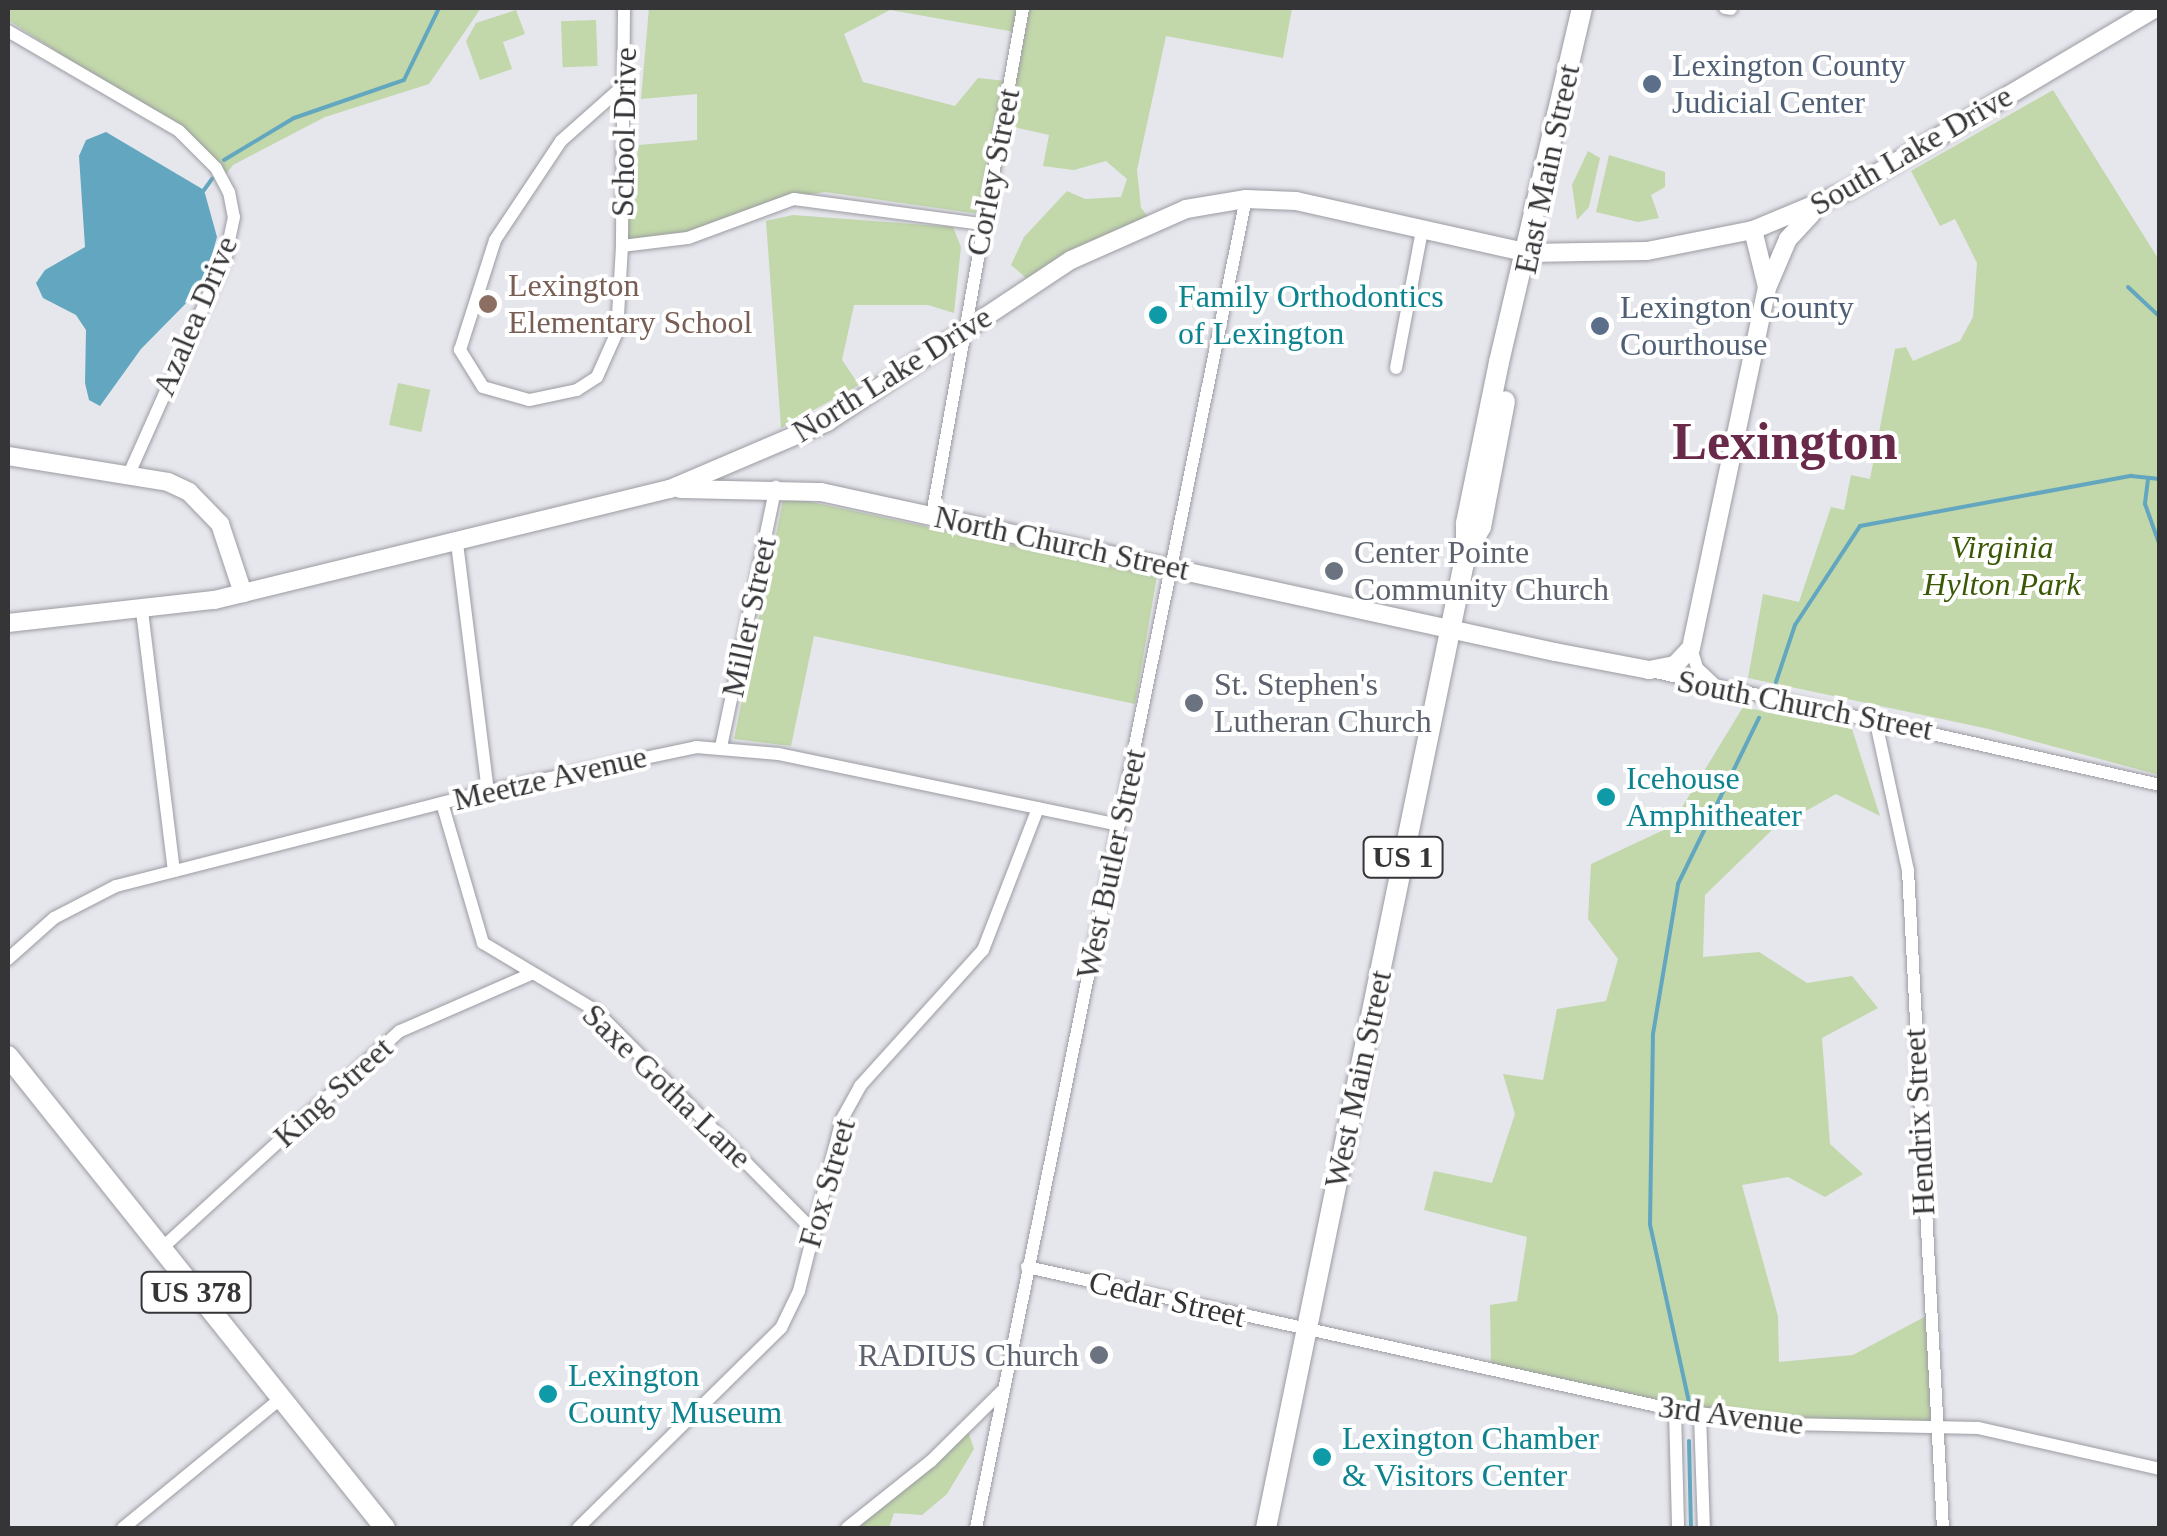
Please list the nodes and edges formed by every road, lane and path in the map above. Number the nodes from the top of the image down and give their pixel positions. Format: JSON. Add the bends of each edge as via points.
{"nodes":[{"id":1,"x":624,"y":8,"type":"edge"},
{"id":2,"x":1024,"y":8,"type":"edge"},
{"id":3,"x":1582,"y":8,"type":"edge"},
{"id":4,"x":2156,"y":8,"type":"edge"},
{"id":5,"x":8,"y":31,"type":"edge"},
{"id":6,"x":624,"y":85,"type":"junction"},
{"id":7,"x":1246,"y":199,"type":"junction"},
{"id":8,"x":1822,"y":205,"type":"junction"},
{"id":9,"x":982,"y":224,"type":"junction"},
{"id":10,"x":1422,"y":230,"type":"junction"},
{"id":11,"x":1753,"y":230,"type":"junction"},
{"id":12,"x":622,"y":246,"type":"junction"},
{"id":13,"x":1529,"y":252,"type":"junction"},
{"id":14,"x":1767,"y":288,"type":"junction"},
{"id":15,"x":962,"y":334,"type":"junction"},
{"id":16,"x":1396,"y":368,"type":"dead end"},
{"id":17,"x":8,"y":456,"type":"edge"},
{"id":18,"x":129,"y":474,"type":"junction"},
{"id":19,"x":776,"y":487,"type":"junction"},
{"id":20,"x":670,"y":489,"type":"junction"},
{"id":21,"x":932,"y":514,"type":"junction"},
{"id":22,"x":457,"y":544,"type":"junction"},
{"id":23,"x":1171,"y":566,"type":"junction"},
{"id":24,"x":243,"y":593,"type":"junction"},
{"id":25,"x":142,"y":611,"type":"junction"},
{"id":26,"x":8,"y":623,"type":"edge"},
{"id":27,"x":1450,"y":629,"type":"junction"},
{"id":28,"x":1691,"y":648,"type":"junction"},
{"id":29,"x":1649,"y":670,"type":"junction"},
{"id":30,"x":1713,"y":682,"type":"junction"},
{"id":31,"x":1875,"y":718,"type":"junction"},
{"id":32,"x":721,"y":747,"type":"junction"},
{"id":33,"x":2160,"y":785,"type":"edge"},
{"id":34,"x":488,"y":792,"type":"junction"},
{"id":35,"x":442,"y":803,"type":"junction"},
{"id":36,"x":1038,"y":808,"type":"junction"},
{"id":37,"x":1119,"y":825,"type":"junction"},
{"id":38,"x":174,"y":871,"type":"junction"},
{"id":39,"x":8,"y":959,"type":"edge"},
{"id":40,"x":531,"y":974,"type":"junction"},
{"id":41,"x":8,"y":1056,"type":"edge"},
{"id":42,"x":811,"y":1228,"type":"junction"},
{"id":43,"x":161,"y":1249,"type":"junction"},
{"id":44,"x":1027,"y":1267,"type":"junction"},
{"id":45,"x":1306,"y":1331,"type":"junction"},
{"id":46,"x":1004,"y":1389,"type":"junction"},
{"id":47,"x":280,"y":1398,"type":"junction"},
{"id":48,"x":1675,"y":1410,"type":"junction"},
{"id":49,"x":1700,"y":1414,"type":"junction"},
{"id":50,"x":1934,"y":1428,"type":"junction"},
{"id":51,"x":2160,"y":1469,"type":"edge"},
{"id":52,"x":123,"y":1528,"type":"edge"},
{"id":53,"x":384,"y":1528,"type":"edge"},
{"id":54,"x":578,"y":1528,"type":"edge"},
{"id":55,"x":847,"y":1528,"type":"edge"},
{"id":56,"x":976,"y":1528,"type":"edge"},
{"id":57,"x":1266,"y":1528,"type":"edge"},
{"id":58,"x":1678,"y":1528,"type":"edge"},
{"id":59,"x":1704,"y":1528,"type":"edge"},
{"id":60,"x":1943,"y":1528,"type":"edge"}],
"edges":[{"from":1,"to":6,"type":"street","name":"School Drive"},
{"from":2,"to":9,"type":"street","name":"Corley Street"},
{"from":3,"to":13,"type":"main road","name":"East Main Street"},
{"from":4,"to":8,"type":"main road","name":"South Lake Drive"},
{"from":5,"to":18,"type":"street","name":"Azalea Drive","via":[[179,132],[216,168],[229,192],[234,217],[226,256]]},
{"from":6,"to":12,"type":"street","name":"School Drive"},
{"from":6,"to":12,"type":"street","via":[[560,141],[495,240],[460,350],[483,387],[529,400],[577,390],[597,376],[617,332]]},
{"from":7,"to":10,"type":"main road","name":"North Lake Drive","via":[[1320,205]]},
{"from":7,"to":15,"type":"main road","name":"North Lake Drive","via":[[1186,208],[1128,229]]},
{"from":7,"to":23,"type":"street","name":"West Butler Street"},
{"from":8,"to":11,"type":"main road","name":"South Lake Drive"},
{"from":8,"to":14,"type":"main road","via":[[1788,239]]},
{"from":9,"to":12,"type":"street","name":"School Drive","via":[[794,200],[688,238]]},
{"from":9,"to":15,"type":"street","name":"Corley Street"},
{"from":10,"to":13,"type":"main road","name":"North Lake Drive"},
{"from":10,"to":16,"type":"street"},
{"from":11,"to":13,"type":"main road","name":"South Lake Drive","via":[[1646,250]]},
{"from":11,"to":14,"type":"main road"},
{"from":13,"to":27,"type":"main road","name":"East Main Street","number":"US 1","via":[[1510,330],[1512,364],[1481,527],[1466,553]]},
{"from":14,"to":28,"type":"main road"},
{"from":15,"to":20,"type":"main road","name":"North Lake Drive","via":[[827,422]]},
{"from":15,"to":21,"type":"street","name":"Corley Street"},
{"from":17,"to":18,"type":"main road"},
{"from":18,"to":24,"type":"main road","via":[[168,482],[209,509],[232,545]]},
{"from":19,"to":20,"type":"main road","name":"North Church Street"},
{"from":19,"to":21,"type":"main road","name":"North Church Street"},
{"from":19,"to":32,"type":"street","name":"Miller Street"},
{"from":20,"to":22,"type":"main road","name":"North Lake Drive"},
{"from":21,"to":23,"type":"main road","name":"North Church Street"},
{"from":22,"to":24,"type":"main road","name":"North Lake Drive"},
{"from":22,"to":34,"type":"street"},
{"from":23,"to":27,"type":"main road","name":"North Church Street"},
{"from":23,"to":37,"type":"street","name":"West Butler Street"},
{"from":24,"to":25,"type":"main road","name":"North Lake Drive"},
{"from":25,"to":26,"type":"main road","name":"North Lake Drive"},
{"from":25,"to":38,"type":"street"},
{"from":27,"to":29,"type":"main road","name":"South Church Street"},
{"from":27,"to":45,"type":"main road","name":"West Main Street","number":"US 1"},
{"from":28,"to":29,"type":"main road","via":[[1680,662]]},
{"from":28,"to":30,"type":"street","via":[[1697,668]]},
{"from":29,"to":30,"type":"street","name":"South Church Street"},
{"from":30,"to":31,"type":"street","name":"South Church Street"},
{"from":31,"to":33,"type":"street","name":"South Church Street"},
{"from":31,"to":50,"type":"street","name":"Hendrix Street","via":[[1908,870]]},
{"from":32,"to":34,"type":"street","name":"Meetze Avenue","via":[[672,750]]},
{"from":32,"to":36,"type":"street","name":"Meetze Avenue"},
{"from":34,"to":35,"type":"street","name":"Meetze Avenue"},
{"from":35,"to":38,"type":"street","name":"Meetze Avenue"},
{"from":35,"to":40,"type":"street","name":"Saxe Gotha Lane","via":[[476,934],[502,960]]},
{"from":36,"to":37,"type":"street","name":"Meetze Avenue"},
{"from":36,"to":42,"type":"street","name":"Fox Street","via":[[984,950],[853,1097],[833,1142]]},
{"from":37,"to":44,"type":"street","name":"West Butler Street"},
{"from":38,"to":39,"type":"street","name":"Meetze Avenue","via":[[74,904]]},
{"from":40,"to":42,"type":"street","name":"Saxe Gotha Lane","via":[[594,1010]]},
{"from":40,"to":43,"type":"street","name":"King Street","via":[[400,1032]]},
{"from":41,"to":43,"type":"main road","number":"US 378"},
{"from":42,"to":54,"type":"street","name":"Fox Street","via":[[799,1291],[774,1338]]},
{"from":43,"to":47,"type":"main road","number":"US 378"},
{"from":44,"to":45,"type":"street","name":"Cedar Street"},
{"from":44,"to":46,"type":"street","name":"West Butler Street"},
{"from":45,"to":48,"type":"street","name":"3rd Avenue"},
{"from":45,"to":57,"type":"main road","name":"West Main Street","number":"US 1"},
{"from":46,"to":55,"type":"street","via":[[931,1461]]},
{"from":46,"to":56,"type":"street","name":"West Butler Street"},
{"from":47,"to":52,"type":"street"},
{"from":47,"to":53,"type":"main road","number":"US 378"},
{"from":48,"to":49,"type":"street","name":"3rd Avenue"},
{"from":48,"to":58,"type":"street"},
{"from":49,"to":50,"type":"street","name":"3rd Avenue"},
{"from":49,"to":59,"type":"street"},
{"from":50,"to":51,"type":"street","name":"3rd Avenue","via":[[1978,1428]]},
{"from":50,"to":60,"type":"street","name":"Hendrix Street"}]}
